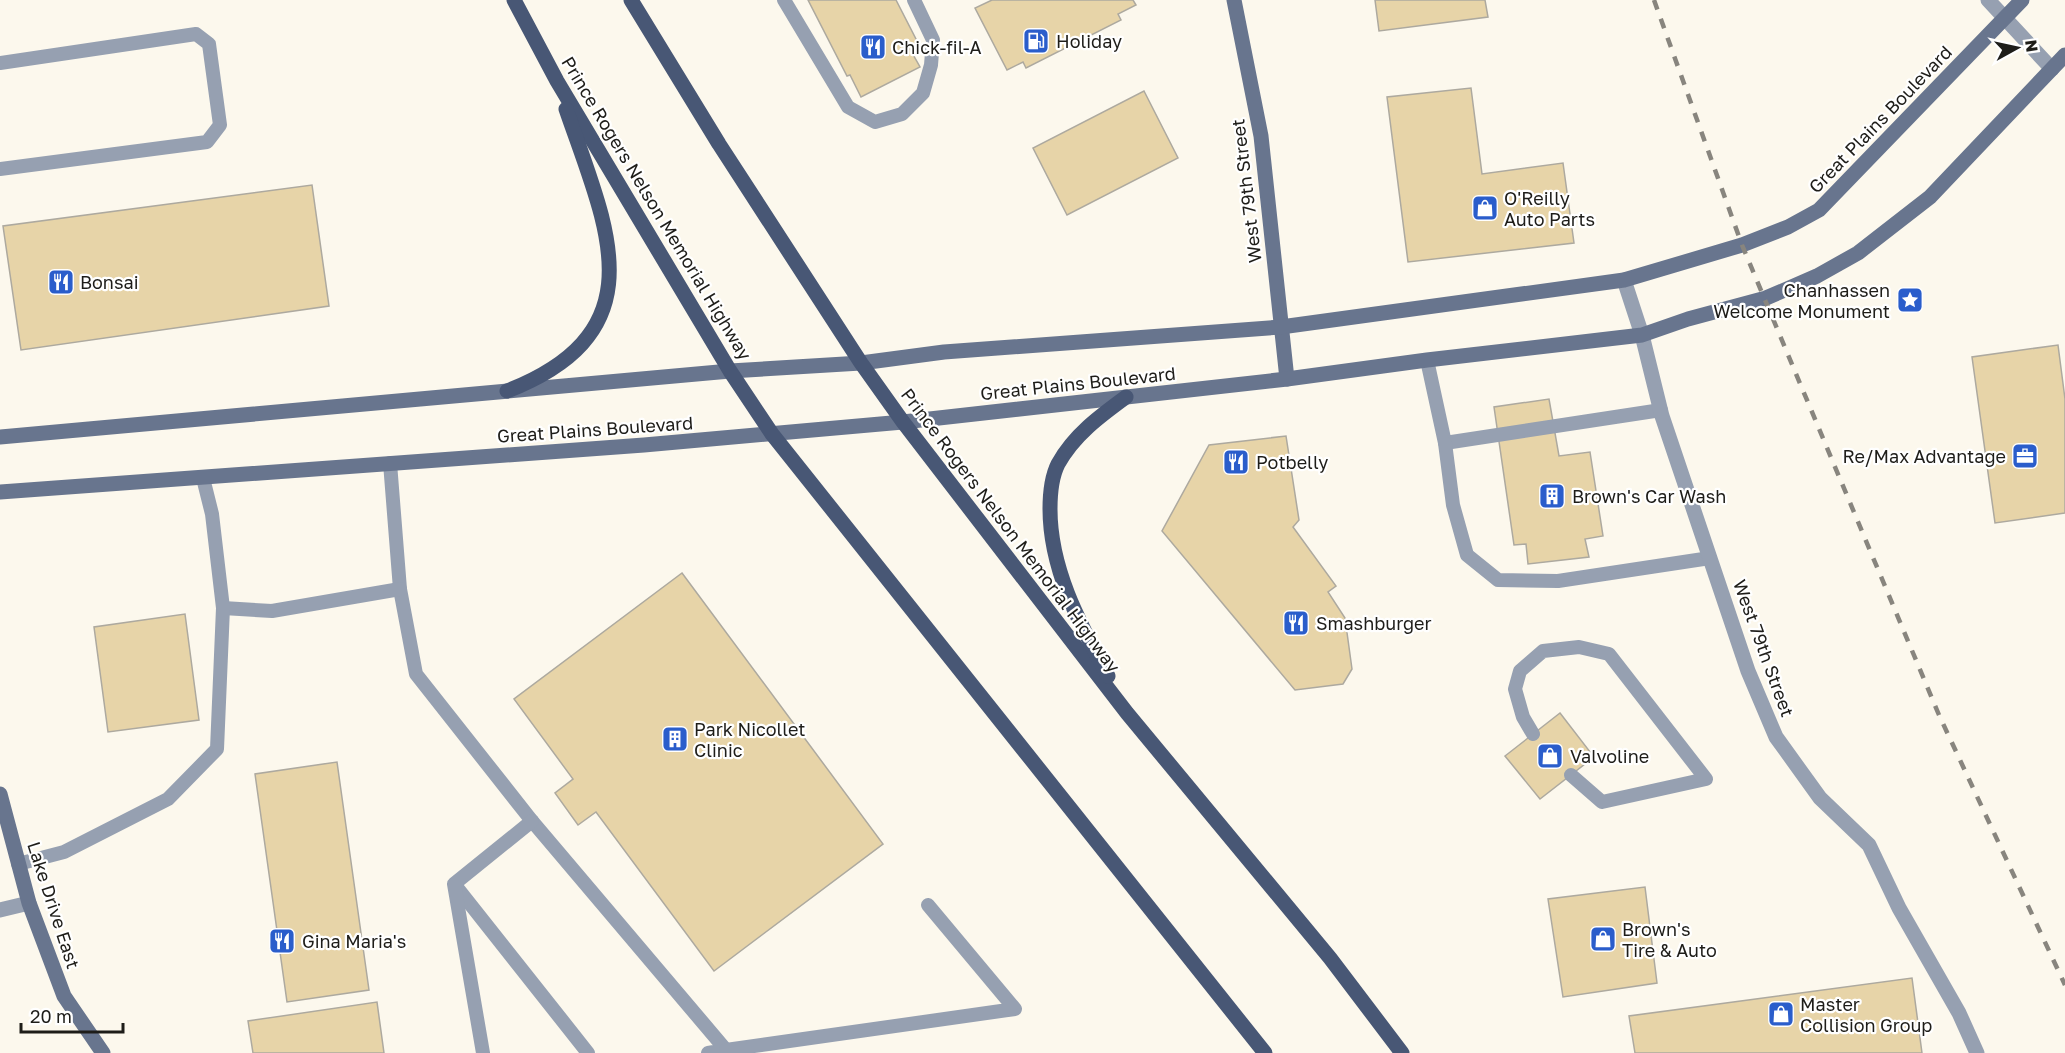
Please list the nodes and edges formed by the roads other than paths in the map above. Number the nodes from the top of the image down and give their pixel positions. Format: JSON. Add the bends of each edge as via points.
{"nodes":[{"id":1,"x":514,"y":0,"type":"edge"},
{"id":2,"x":631,"y":0,"type":"edge"},
{"id":3,"x":784,"y":0,"type":"edge"},
{"id":4,"x":914,"y":0,"type":"edge"},
{"id":5,"x":1234,"y":0,"type":"edge"},
{"id":6,"x":1988,"y":0,"type":"edge"},
{"id":7,"x":2022,"y":0,"type":"edge"},
{"id":8,"x":2006,"y":18,"type":"junction"},
{"id":9,"x":2065,"y":55,"type":"edge"},
{"id":10,"x":0,"y":63,"type":"edge"},
{"id":11,"x":2052,"y":69,"type":"junction"},
{"id":12,"x":557,"y":81,"type":"junction"},
{"id":13,"x":0,"y":169,"type":"edge"},
{"id":14,"x":1624,"y":280,"type":"junction"},
{"id":15,"x":1281,"y":327,"type":"junction"},
{"id":16,"x":1642,"y":335,"type":"junction"},
{"id":17,"x":1427,"y":360,"type":"junction"},
{"id":18,"x":861,"y":363,"type":"junction"},
{"id":19,"x":730,"y":371,"type":"junction"},
{"id":20,"x":1287,"y":379,"type":"junction"},
{"id":21,"x":507,"y":391,"type":"junction"},
{"id":22,"x":1126,"y":397,"type":"junction"},
{"id":23,"x":1661,"y":410,"type":"junction"},
{"id":24,"x":903,"y":422,"type":"junction"},
{"id":25,"x":772,"y":434,"type":"junction"},
{"id":26,"x":0,"y":437,"type":"edge"},
{"id":27,"x":1445,"y":443,"type":"junction"},
{"id":28,"x":390,"y":463,"type":"junction"},
{"id":29,"x":203,"y":478,"type":"junction"},
{"id":30,"x":0,"y":492,"type":"edge"},
{"id":31,"x":1710,"y":558,"type":"junction"},
{"id":32,"x":400,"y":589,"type":"junction"},
{"id":33,"x":223,"y":608,"type":"junction"},
{"id":34,"x":1127,"y":713,"type":"junction"},
{"id":35,"x":1533,"y":734,"type":"dead end"},
{"id":36,"x":1571,"y":775,"type":"dead end"},
{"id":37,"x":0,"y":794,"type":"edge"},
{"id":38,"x":532,"y":821,"type":"junction"},
{"id":39,"x":18,"y":864,"type":"junction"},
{"id":40,"x":454,"y":884,"type":"junction"},
{"id":41,"x":29,"y":903,"type":"junction"},
{"id":42,"x":928,"y":905,"type":"dead end"},
{"id":43,"x":0,"y":910,"type":"edge"},
{"id":44,"x":726,"y":1052,"type":"edge"},
{"id":45,"x":103,"y":1053,"type":"edge"},
{"id":46,"x":483,"y":1053,"type":"edge"},
{"id":47,"x":588,"y":1053,"type":"edge"},
{"id":48,"x":708,"y":1053,"type":"edge"},
{"id":49,"x":1265,"y":1053,"type":"edge"},
{"id":50,"x":1402,"y":1053,"type":"edge"},
{"id":51,"x":1977,"y":1053,"type":"edge"}],
"edges":[{"from":1,"to":12,"type":"main road","name":"Prince Rogers Nelson Memorial Highway"},
{"from":2,"to":18,"type":"main road","name":"Prince Rogers Nelson Memorial Highway"},
{"from":3,"to":4,"type":"lane","via":[[848,107],[875,122],[902,114],[923,93],[933,40]]},
{"from":5,"to":15,"type":"street","name":"West 79th Street","via":[[1261,136]]},
{"from":6,"to":8,"type":"street"},
{"from":7,"to":8,"type":"street","name":"Great Plains Boulevard"},
{"from":8,"to":11,"type":"street"},
{"from":8,"to":14,"type":"street","name":"Great Plains Boulevard","via":[[1819,210],[1742,245]]},
{"from":9,"to":11,"type":"street","name":"Great Plains Boulevard"},
{"from":10,"to":13,"type":"lane","via":[[196,34],[209,44],[220,125],[207,142]]},
{"from":11,"to":16,"type":"street","name":"Great Plains Boulevard","via":[[1930,197],[1858,253],[1766,298]]},
{"from":12,"to":19,"type":"main road","name":"Prince Rogers Nelson Memorial Highway"},
{"from":12,"to":21,"type":"main road","via":[[604,222],[610,282],[605,305],[585,341],[549,372]]},
{"from":14,"to":15,"type":"street","name":"Great Plains Boulevard"},
{"from":14,"to":16,"type":"street","name":"West 79th Street"},
{"from":15,"to":18,"type":"street","name":"Great Plains Boulevard","via":[[944,352]]},
{"from":15,"to":20,"type":"street","name":"West 79th Street"},
{"from":16,"to":17,"type":"street","name":"Great Plains Boulevard"},
{"from":16,"to":23,"type":"street","name":"West 79th Street"},
{"from":17,"to":20,"type":"street","name":"Great Plains Boulevard"},
{"from":17,"to":27,"type":"lane"},
{"from":18,"to":19,"type":"street","name":"Great Plains Boulevard"},
{"from":18,"to":24,"type":"main road","name":"Prince Rogers Nelson Memorial Highway"},
{"from":19,"to":21,"type":"street","name":"Great Plains Boulevard"},
{"from":19,"to":25,"type":"main road","name":"Prince Rogers Nelson Memorial Highway"},
{"from":20,"to":22,"type":"street","name":"Great Plains Boulevard"},
{"from":21,"to":26,"type":"street","name":"Great Plains Boulevard"},
{"from":22,"to":24,"type":"street","name":"Great Plains Boulevard"},
{"from":22,"to":34,"type":"main road","via":[[1083,431],[1058,465],[1050,495],[1050,528],[1060,574],[1080,625]]},
{"from":23,"to":27,"type":"lane"},
{"from":23,"to":31,"type":"street","name":"West 79th Street"},
{"from":24,"to":25,"type":"street","name":"Great Plains Boulevard"},
{"from":24,"to":34,"type":"main road","name":"Prince Rogers Nelson Memorial Highway"},
{"from":25,"to":28,"type":"street","name":"Great Plains Boulevard"},
{"from":25,"to":49,"type":"main road","name":"Prince Rogers Nelson Memorial Highway"},
{"from":27,"to":31,"type":"lane","via":[[1453,505],[1467,555],[1498,580],[1558,581]]},
{"from":28,"to":29,"type":"street","name":"Great Plains Boulevard"},
{"from":28,"to":32,"type":"lane"},
{"from":29,"to":30,"type":"street","name":"Great Plains Boulevard"},
{"from":29,"to":33,"type":"lane","via":[[212,514]]},
{"from":31,"to":51,"type":"street","name":"West 79th Street","via":[[1748,670],[1776,737],[1820,798],[1869,845]]},
{"from":32,"to":33,"type":"lane","via":[[272,612]]},
{"from":32,"to":38,"type":"lane","via":[[416,674]]},
{"from":33,"to":39,"type":"lane","via":[[217,749],[168,799],[64,852]]},
{"from":34,"to":50,"type":"main road","name":"Prince Rogers Nelson Memorial Highway","via":[[1330,958]]},
{"from":35,"to":36,"type":"lane","via":[[1515,689],[1520,671],[1543,651],[1579,647],[1610,654],[1706,779],[1602,802]]},
{"from":37,"to":39,"type":"street","name":"Lake Drive East"},
{"from":38,"to":40,"type":"lane"},
{"from":38,"to":44,"type":"lane"},
{"from":39,"to":41,"type":"street","name":"Lake Drive East"},
{"from":40,"to":46,"type":"lane"},
{"from":40,"to":47,"type":"lane"},
{"from":41,"to":43,"type":"street"},
{"from":41,"to":45,"type":"street","name":"Lake Drive East","via":[[64,996]]},
{"from":42,"to":44,"type":"lane","via":[[1015,1009]]},
{"from":44,"to":48,"type":"lane"}]}
